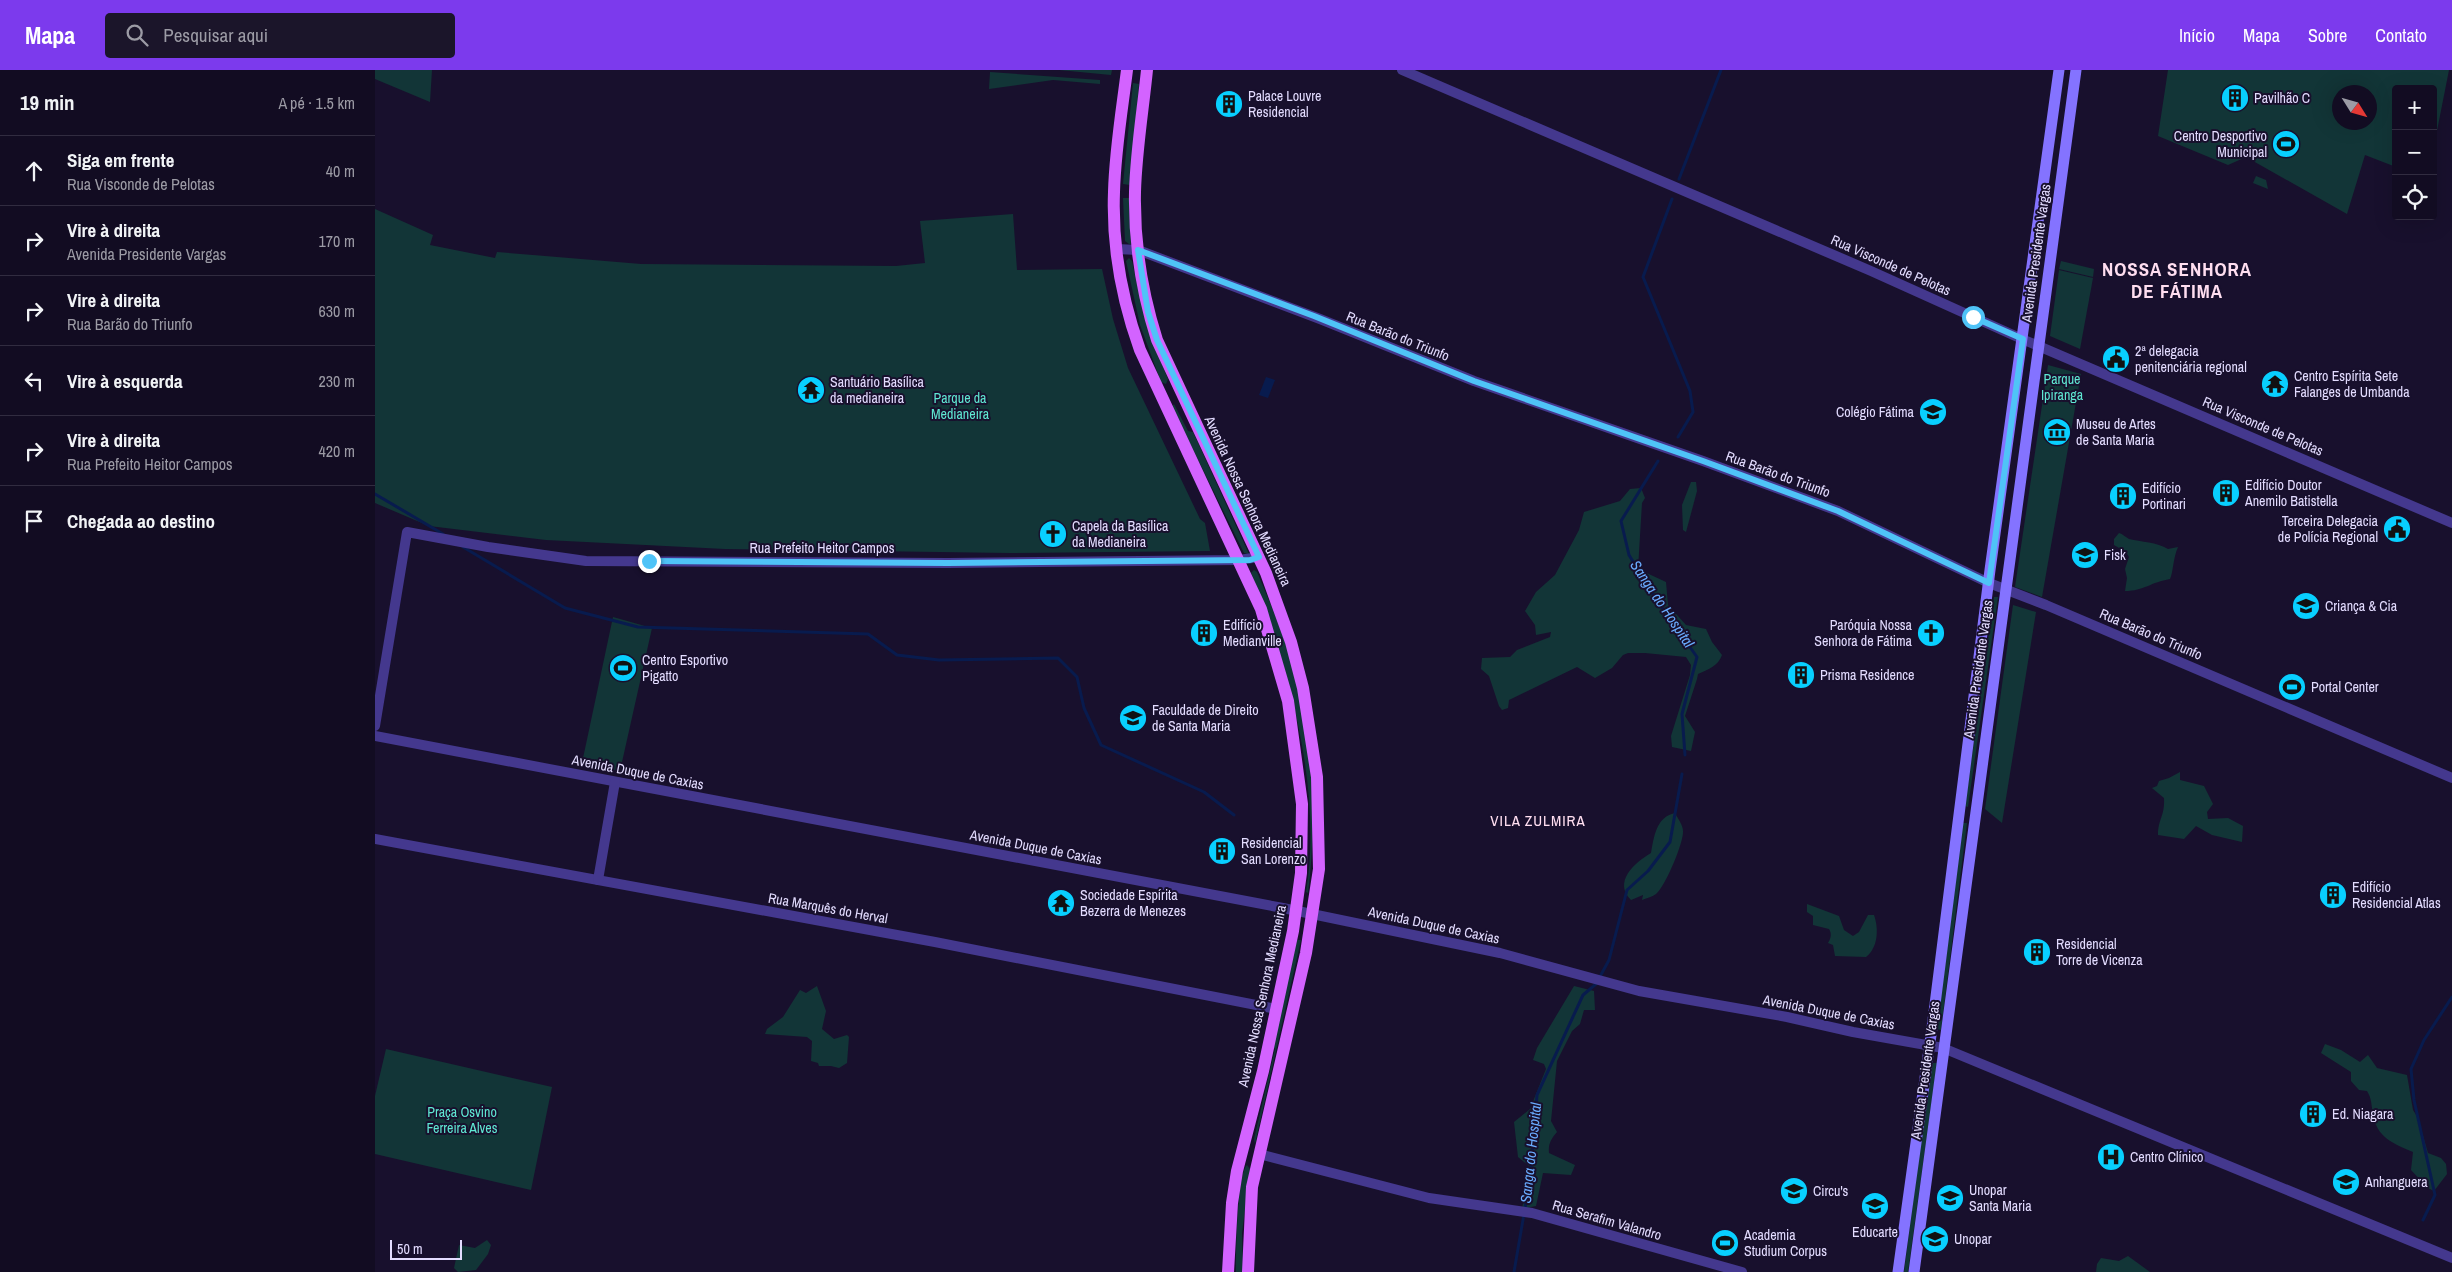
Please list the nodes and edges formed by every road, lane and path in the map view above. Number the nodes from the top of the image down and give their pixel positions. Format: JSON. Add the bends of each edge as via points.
{"nodes":[{"id":1,"x":1127,"y":70,"type":"edge"},
{"id":2,"x":1147,"y":70,"type":"edge"},
{"id":3,"x":1402,"y":70,"type":"edge"},
{"id":4,"x":2059,"y":70,"type":"edge"},
{"id":5,"x":2076,"y":70,"type":"edge"},
{"id":6,"x":1135,"y":191,"type":"junction"},
{"id":7,"x":1114,"y":193,"type":"junction"},
{"id":8,"x":1117,"y":249,"type":"junction"},
{"id":9,"x":1138,"y":250,"type":"junction"},
{"id":10,"x":2023,"y":339,"type":"junction"},
{"id":11,"x":2039,"y":345,"type":"junction"},
{"id":12,"x":2452,"y":523,"type":"edge"},
{"id":13,"x":1259,"y":557,"type":"junction"},
{"id":14,"x":1239,"y":560,"type":"junction"},
{"id":15,"x":1989,"y":583,"type":"junction"},
{"id":16,"x":2004,"y":589,"type":"junction"},
{"id":17,"x":375,"y":726,"type":"edge"},
{"id":18,"x":375,"y":736,"type":"edge"},
{"id":19,"x":2452,"y":778,"type":"edge"},
{"id":20,"x":615,"y":782,"type":"junction"},
{"id":21,"x":375,"y":839,"type":"edge"},
{"id":22,"x":598,"y":880,"type":"junction"},
{"id":23,"x":1296,"y":910,"type":"junction"},
{"id":24,"x":1312,"y":913,"type":"junction"},
{"id":25,"x":1276,"y":1009,"type":"junction"},
{"id":26,"x":1930,"y":1044,"type":"junction"},
{"id":27,"x":1943,"y":1048,"type":"junction"},
{"id":28,"x":1247,"y":1131,"type":"junction"},
{"id":29,"x":1259,"y":1154,"type":"junction"},
{"id":30,"x":2452,"y":1258,"type":"edge"},
{"id":31,"x":1228,"y":1272,"type":"edge"},
{"id":32,"x":1248,"y":1272,"type":"edge"},
{"id":33,"x":1742,"y":1272,"type":"edge"},
{"id":34,"x":1898,"y":1272,"type":"edge"},
{"id":35,"x":1914,"y":1272,"type":"edge"}],
"edges":[{"from":1,"to":7,"type":"main road","name":"Avenida Nossa Senhora Medianeira"},
{"from":2,"to":6,"type":"main road","name":"Avenida Nossa Senhora Medianeira"},
{"from":3,"to":10,"type":"street","name":"Rua Visconde de Pelotas","via":[[1871,270]]},
{"from":4,"to":10,"type":"main road","name":"Avenida Presidente Vargas"},
{"from":5,"to":11,"type":"main road","name":"Avenida Presidente Vargas"},
{"from":6,"to":7,"type":"main road"},
{"from":6,"to":9,"type":"main road","name":"Avenida Nossa Senhora Medianeira"},
{"from":7,"to":8,"type":"main road","name":"Avenida Nossa Senhora Medianeira"},
{"from":8,"to":9,"type":"street","name":"Rua Barão do Triunfo"},
{"from":8,"to":14,"type":"main road","name":"Avenida Nossa Senhora Medianeira","via":[[1129,320],[1140,350]]},
{"from":9,"to":13,"type":"main road","name":"Avenida Nossa Senhora Medianeira","via":[[1148,312],[1157,340]]},
{"from":9,"to":15,"type":"street","name":"Rua Barão do Triunfo","via":[[1474,381],[1838,511]]},
{"from":10,"to":11,"type":"street","name":"Rua Visconde de Pelotas"},
{"from":10,"to":15,"type":"main road","name":"Avenida Presidente Vargas"},
{"from":11,"to":12,"type":"street","name":"Rua Visconde de Pelotas"},
{"from":11,"to":16,"type":"main road","name":"Avenida Presidente Vargas"},
{"from":13,"to":14,"type":"street","name":"Rua Prefeito Heitor Campos"},
{"from":13,"to":24,"type":"main road","name":"Avenida Nossa Senhora Medianeira","via":[[1291,642],[1312,738],[1319,817],[1319,869]]},
{"from":14,"to":17,"type":"street","name":"Rua Prefeito Heitor Campos","via":[[957,563],[586,561],[407,532]]},
{"from":14,"to":23,"type":"main road","name":"Avenida Nossa Senhora Medianeira","via":[[1274,648],[1288,702],[1298,763],[1303,833]]},
{"from":15,"to":16,"type":"street","name":"Rua Barão do Triunfo"},
{"from":15,"to":26,"type":"main road","name":"Avenida Presidente Vargas"},
{"from":16,"to":19,"type":"street","name":"Rua Barão do Triunfo"},
{"from":16,"to":27,"type":"main road","name":"Avenida Presidente Vargas"},
{"from":18,"to":20,"type":"street","name":"Avenida Duque de Caxias"},
{"from":20,"to":22,"type":"street"},
{"from":20,"to":23,"type":"street","name":"Avenida Duque de Caxias"},
{"from":21,"to":22,"type":"street","name":"Rua Marquês do Herval"},
{"from":22,"to":25,"type":"street","name":"Rua Marquês do Herval"},
{"from":23,"to":24,"type":"street","name":"Avenida Duque de Caxias"},
{"from":23,"to":25,"type":"main road","name":"Avenida Nossa Senhora Medianeira"},
{"from":24,"to":26,"type":"street","name":"Avenida Duque de Caxias","via":[[1500,953],[1639,991]]},
{"from":24,"to":29,"type":"main road","name":"Avenida Nossa Senhora Medianeira","via":[[1306,953]]},
{"from":25,"to":28,"type":"main road","name":"Avenida Nossa Senhora Medianeira"},
{"from":26,"to":27,"type":"street","name":"Avenida Duque de Caxias"},
{"from":26,"to":34,"type":"main road","name":"Avenida Presidente Vargas"},
{"from":27,"to":30,"type":"street","name":"Avenida Duque de Caxias"},
{"from":27,"to":35,"type":"main road","name":"Avenida Presidente Vargas"},
{"from":28,"to":29,"type":"main road","via":[[1247,1140]]},
{"from":28,"to":31,"type":"main road","name":"Avenida Nossa Senhora Medianeira","via":[[1232,1203]]},
{"from":29,"to":32,"type":"main road","name":"Avenida Nossa Senhora Medianeira","via":[[1249,1216]]},
{"from":29,"to":33,"type":"street","name":"Rua Serafim Valandro","via":[[1429,1198],[1532,1213]]}]}
